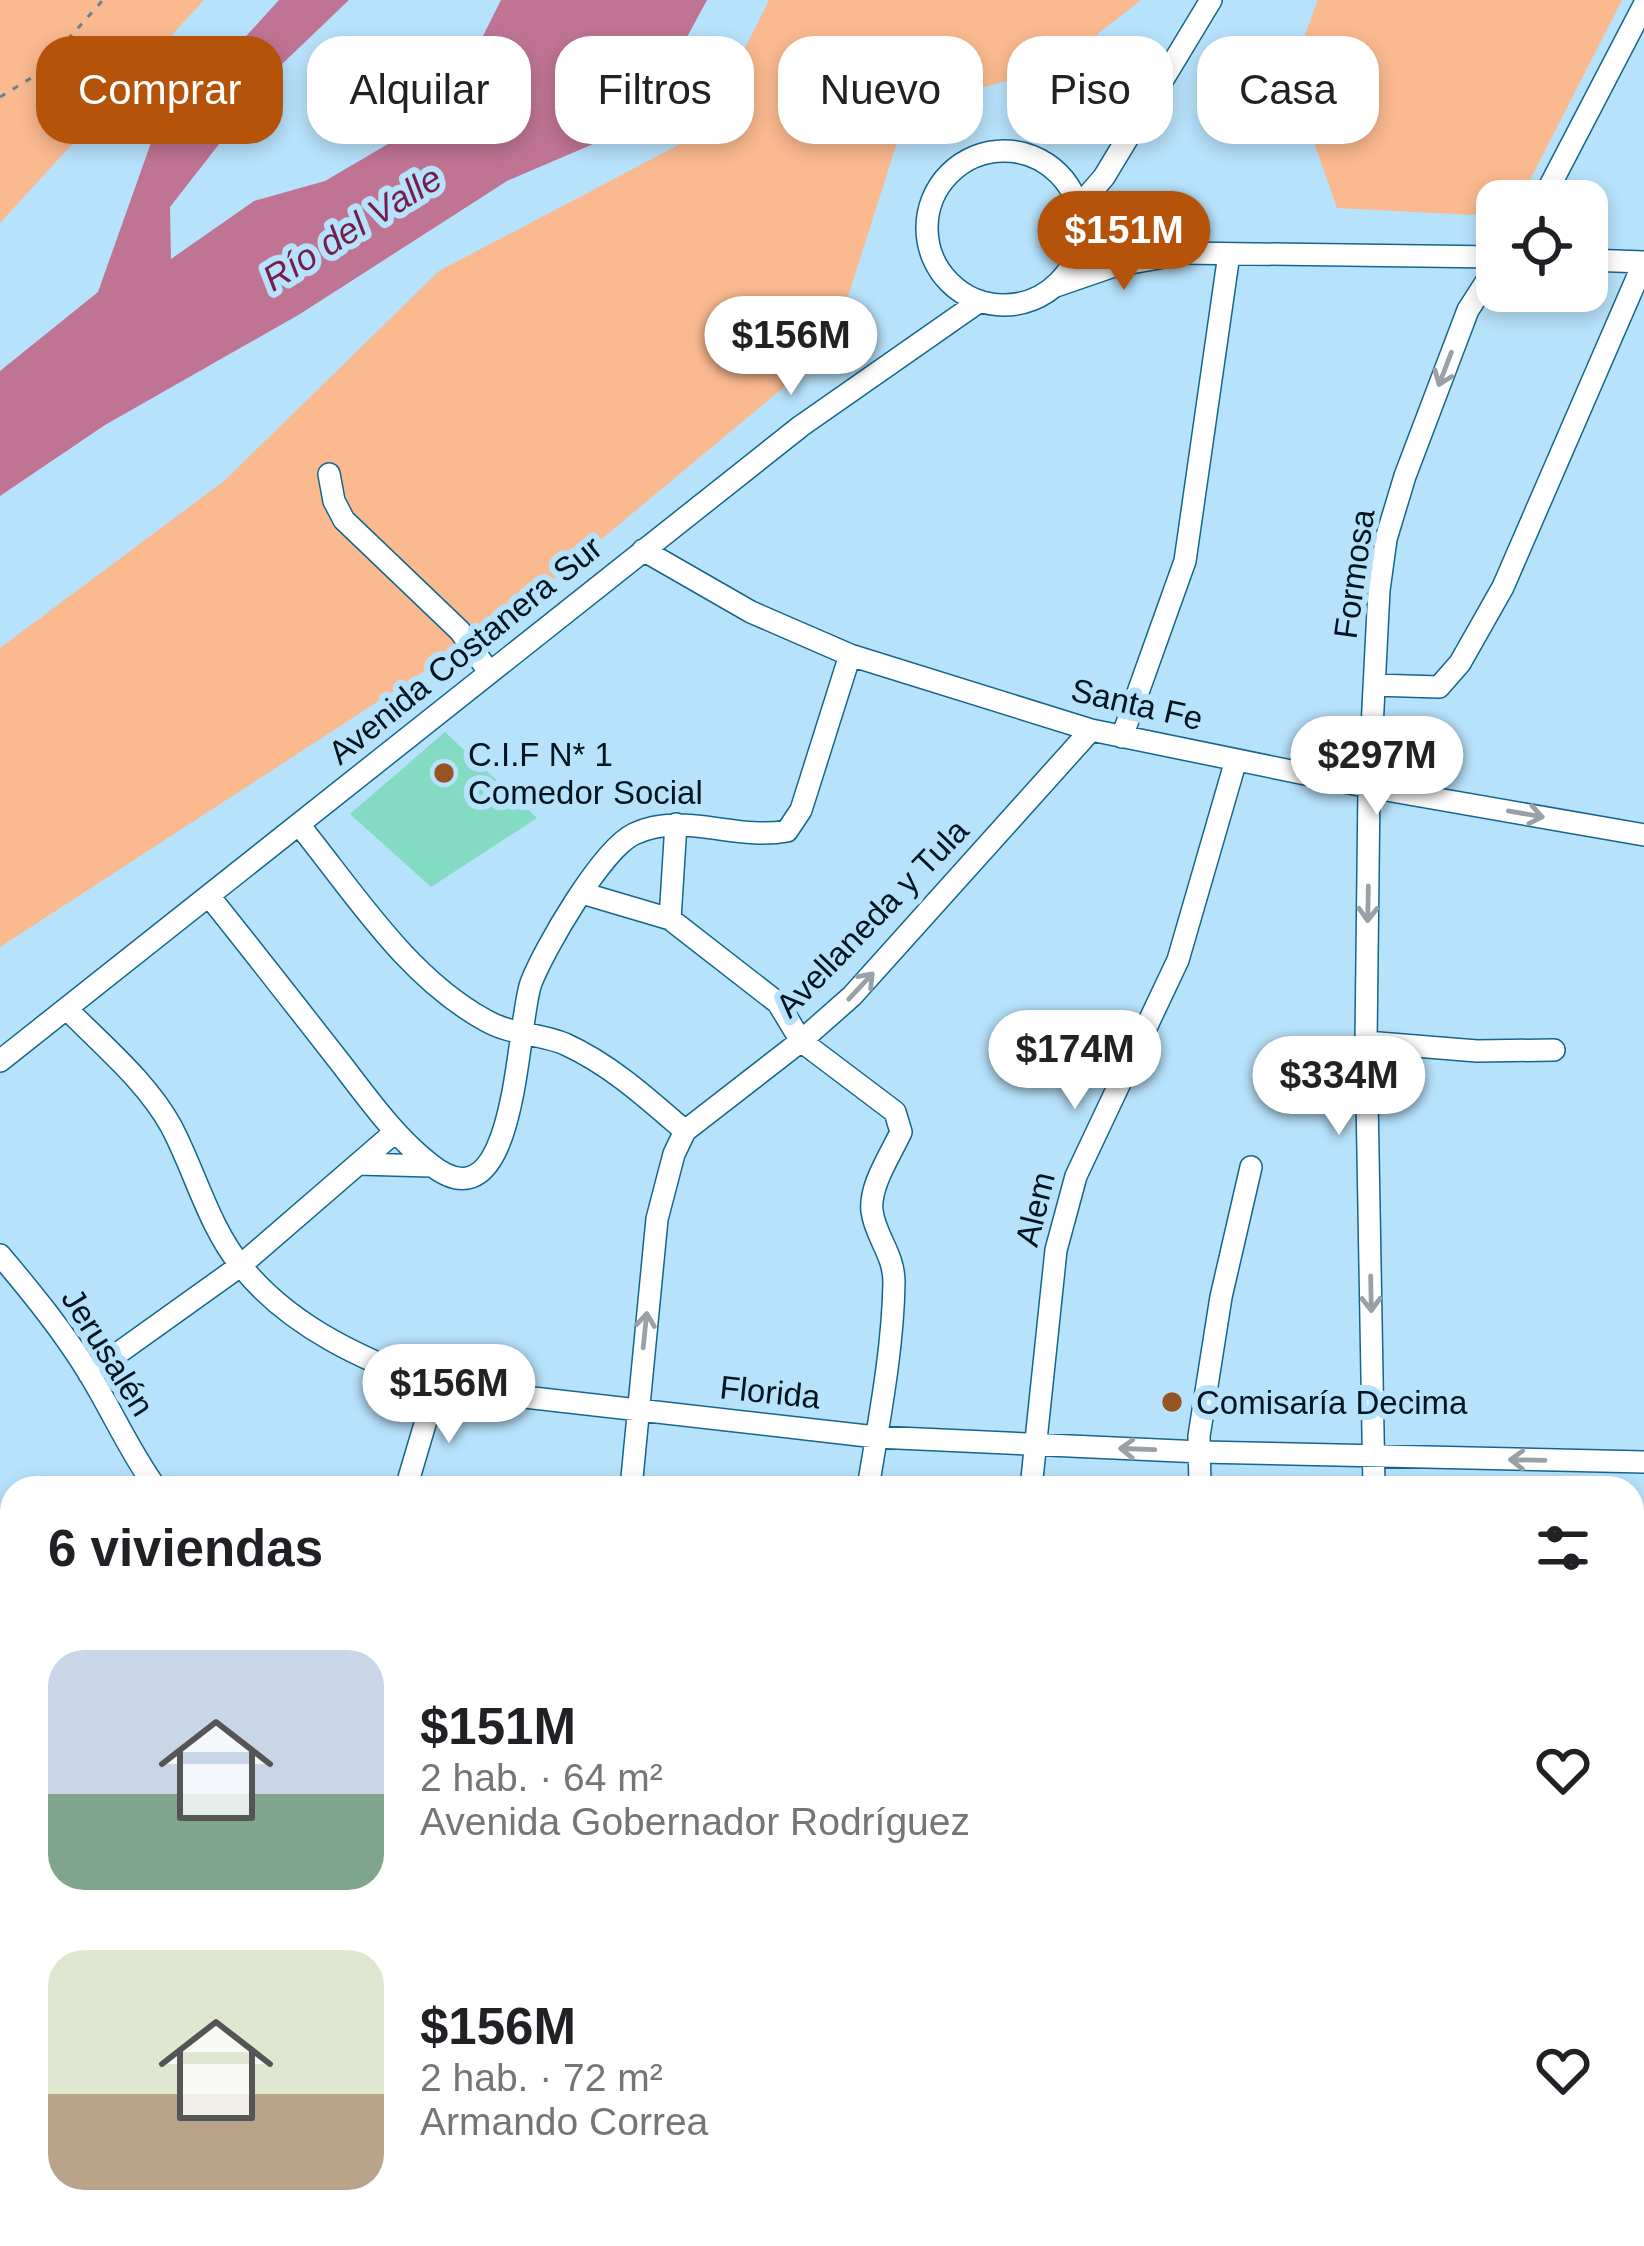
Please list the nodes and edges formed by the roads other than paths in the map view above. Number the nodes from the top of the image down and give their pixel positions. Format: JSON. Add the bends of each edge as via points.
{"nodes":[{"id":1,"x":1211,"y":0,"type":"edge"},
{"id":2,"x":1644,"y":5,"type":"edge"},
{"id":3,"x":1553,"y":180,"type":"edge"},
{"id":4,"x":1079,"y":212,"type":"junction"},
{"id":5,"x":1183,"y":254,"type":"junction"},
{"id":6,"x":1229,"y":254,"type":"junction"},
{"id":7,"x":1476,"y":260,"type":"edge"},
{"id":8,"x":1608,"y":261,"type":"edge"},
{"id":9,"x":1644,"y":262,"type":"edge"},
{"id":10,"x":1052,"y":287,"type":"junction"},
{"id":11,"x":1476,"y":296,"type":"edge"},
{"id":12,"x":980,"y":301,"type":"junction"},
{"id":13,"x":329,"y":474,"type":"dead end"},
{"id":14,"x":643,"y":550,"type":"junction"},
{"id":15,"x":850,"y":655,"type":"junction"},
{"id":16,"x":489,"y":672,"type":"junction"},
{"id":17,"x":1374,"y":685,"type":"junction"},
{"id":18,"x":1091,"y":730,"type":"junction"},
{"id":19,"x":1122,"y":737,"type":"junction"},
{"id":20,"x":1237,"y":760,"type":"junction"},
{"id":21,"x":1369,"y":787,"type":"junction"},
{"id":22,"x":676,"y":824,"type":"junction"},
{"id":23,"x":300,"y":826,"type":"junction"},
{"id":24,"x":1644,"y":835,"type":"edge"},
{"id":25,"x":582,"y":893,"type":"junction"},
{"id":26,"x":209,"y":896,"type":"junction"},
{"id":27,"x":670,"y":919,"type":"junction"},
{"id":28,"x":67,"y":1009,"type":"junction"},
{"id":29,"x":524,"y":1036,"type":"junction"},
{"id":30,"x":801,"y":1041,"type":"junction"},
{"id":31,"x":1366,"y":1042,"type":"junction"},
{"id":32,"x":1554,"y":1050,"type":"dead end"},
{"id":33,"x":0,"y":1061,"type":"edge"},
{"id":34,"x":685,"y":1131,"type":"junction"},
{"id":35,"x":395,"y":1132,"type":"junction"},
{"id":36,"x":358,"y":1164,"type":"junction"},
{"id":37,"x":431,"y":1166,"type":"junction"},
{"id":38,"x":1251,"y":1167,"type":"dead end"},
{"id":39,"x":0,"y":1255,"type":"edge"},
{"id":40,"x":240,"y":1266,"type":"junction"},
{"id":41,"x":89,"y":1374,"type":"junction"},
{"id":42,"x":436,"y":1387,"type":"junction"},
{"id":43,"x":636,"y":1411,"type":"junction"},
{"id":44,"x":876,"y":1437,"type":"junction"},
{"id":45,"x":1034,"y":1445,"type":"junction"},
{"id":46,"x":1201,"y":1452,"type":"junction"},
{"id":47,"x":1374,"y":1457,"type":"junction"},
{"id":48,"x":1644,"y":1462,"type":"edge"},
{"id":49,"x":148,"y":1476,"type":"edge"},
{"id":50,"x":410,"y":1476,"type":"edge"},
{"id":51,"x":632,"y":1476,"type":"edge"},
{"id":52,"x":870,"y":1476,"type":"edge"},
{"id":53,"x":1032,"y":1476,"type":"edge"},
{"id":54,"x":1200,"y":1476,"type":"edge"},
{"id":55,"x":1374,"y":1476,"type":"edge"}],
"edges":[{"from":1,"to":4,"type":"street"},
{"from":2,"to":3,"type":"street"},
{"from":4,"to":5,"type":"street","via":[[1131,244]]},
{"from":4,"to":10,"type":"street","via":[[1077,251]]},
{"from":4,"to":12,"type":"street","via":[[1064,179],[1024,154],[978,155],[951,172],[933,198],[929,244],[942,273]]},
{"from":5,"to":6,"type":"street"},
{"from":5,"to":10,"type":"street"},
{"from":6,"to":7,"type":"street"},
{"from":6,"to":19,"type":"street","via":[[1185,561]]},
{"from":8,"to":9,"type":"street"},
{"from":9,"to":17,"type":"street","via":[[1503,586],[1460,663],[1439,687]]},
{"from":10,"to":12,"type":"street","via":[[1018,303]]},
{"from":11,"to":17,"type":"street","name":"Formosa","one_way":true,"via":[[1392,518]]},
{"from":12,"to":14,"type":"street","name":"Avenida Costanera Sur","via":[[800,426]]},
{"from":13,"to":16,"type":"street","via":[[344,520],[460,631]]},
{"from":14,"to":15,"type":"street","name":"Santa Fe","via":[[751,612]]},
{"from":14,"to":16,"type":"street","name":"Avenida Costanera Sur"},
{"from":15,"to":18,"type":"street","name":"Santa Fe"},
{"from":15,"to":22,"type":"street","via":[[801,810],[787,831]]},
{"from":16,"to":23,"type":"street","name":"Avenida Costanera Sur"},
{"from":17,"to":21,"type":"street","name":"Formosa"},
{"from":18,"to":19,"type":"street","name":"Santa Fe"},
{"from":30,"to":18,"type":"street","name":"Avellaneda y Tula","one_way":true,"via":[[852,996]]},
{"from":19,"to":20,"type":"street","name":"Santa Fe"},
{"from":20,"to":21,"type":"street","name":"Santa Fe"},
{"from":20,"to":45,"type":"street","name":"Alem","via":[[1178,960],[1076,1176],[1056,1250]]},
{"from":21,"to":24,"type":"street","name":"Santa Fe","one_way":true},
{"from":21,"to":31,"type":"street","name":"Formosa","one_way":true},
{"from":22,"to":25,"type":"street","via":[[634,834],[610,851]]},
{"from":22,"to":27,"type":"street"},
{"from":23,"to":26,"type":"street","name":"Avenida Costanera Sur"},
{"from":23,"to":29,"type":"street","via":[[440,989]]},
{"from":25,"to":27,"type":"street"},
{"from":25,"to":29,"type":"street","via":[[530,986]]},
{"from":26,"to":28,"type":"street","name":"Avenida Costanera Sur"},
{"from":26,"to":35,"type":"street"},
{"from":27,"to":30,"type":"street","via":[[778,1003]]},
{"from":28,"to":33,"type":"street","name":"Avenida Costanera Sur"},
{"from":28,"to":40,"type":"street","name":"Florida","via":[[158,1106]]},
{"from":29,"to":34,"type":"street","via":[[561,1042],[624,1077]]},
{"from":29,"to":37,"type":"street","via":[[489,1163],[466,1181]]},
{"from":30,"to":34,"type":"street","name":"Avellaneda y Tula"},
{"from":30,"to":44,"type":"street","via":[[895,1112],[901,1132],[872,1197],[894,1279]]},
{"from":31,"to":32,"type":"street"},
{"from":31,"to":47,"type":"street","name":"Formosa","one_way":true},
{"from":43,"to":34,"type":"street","one_way":true,"via":[[657,1219]]},
{"from":35,"to":36,"type":"street"},
{"from":35,"to":37,"type":"street"},
{"from":36,"to":37,"type":"street"},
{"from":36,"to":40,"type":"street"},
{"from":38,"to":46,"type":"street","via":[[1222,1297]]},
{"from":39,"to":41,"type":"street","name":"Jerusalén"},
{"from":40,"to":41,"type":"street"},
{"from":40,"to":42,"type":"street","name":"Florida","via":[[332,1342]]},
{"from":41,"to":49,"type":"street","name":"Jerusalén"},
{"from":42,"to":43,"type":"street","name":"Florida"},
{"from":42,"to":50,"type":"street"},
{"from":43,"to":44,"type":"street","name":"Florida"},
{"from":43,"to":51,"type":"street"},
{"from":44,"to":45,"type":"street","name":"Florida"},
{"from":44,"to":52,"type":"street"},
{"from":46,"to":45,"type":"street","name":"Florida","one_way":true},
{"from":45,"to":53,"type":"street","name":"Alem"},
{"from":46,"to":47,"type":"street","name":"Florida"},
{"from":46,"to":54,"type":"street"},
{"from":48,"to":47,"type":"street","name":"Florida","one_way":true},
{"from":47,"to":55,"type":"street","name":"Formosa"}]}
